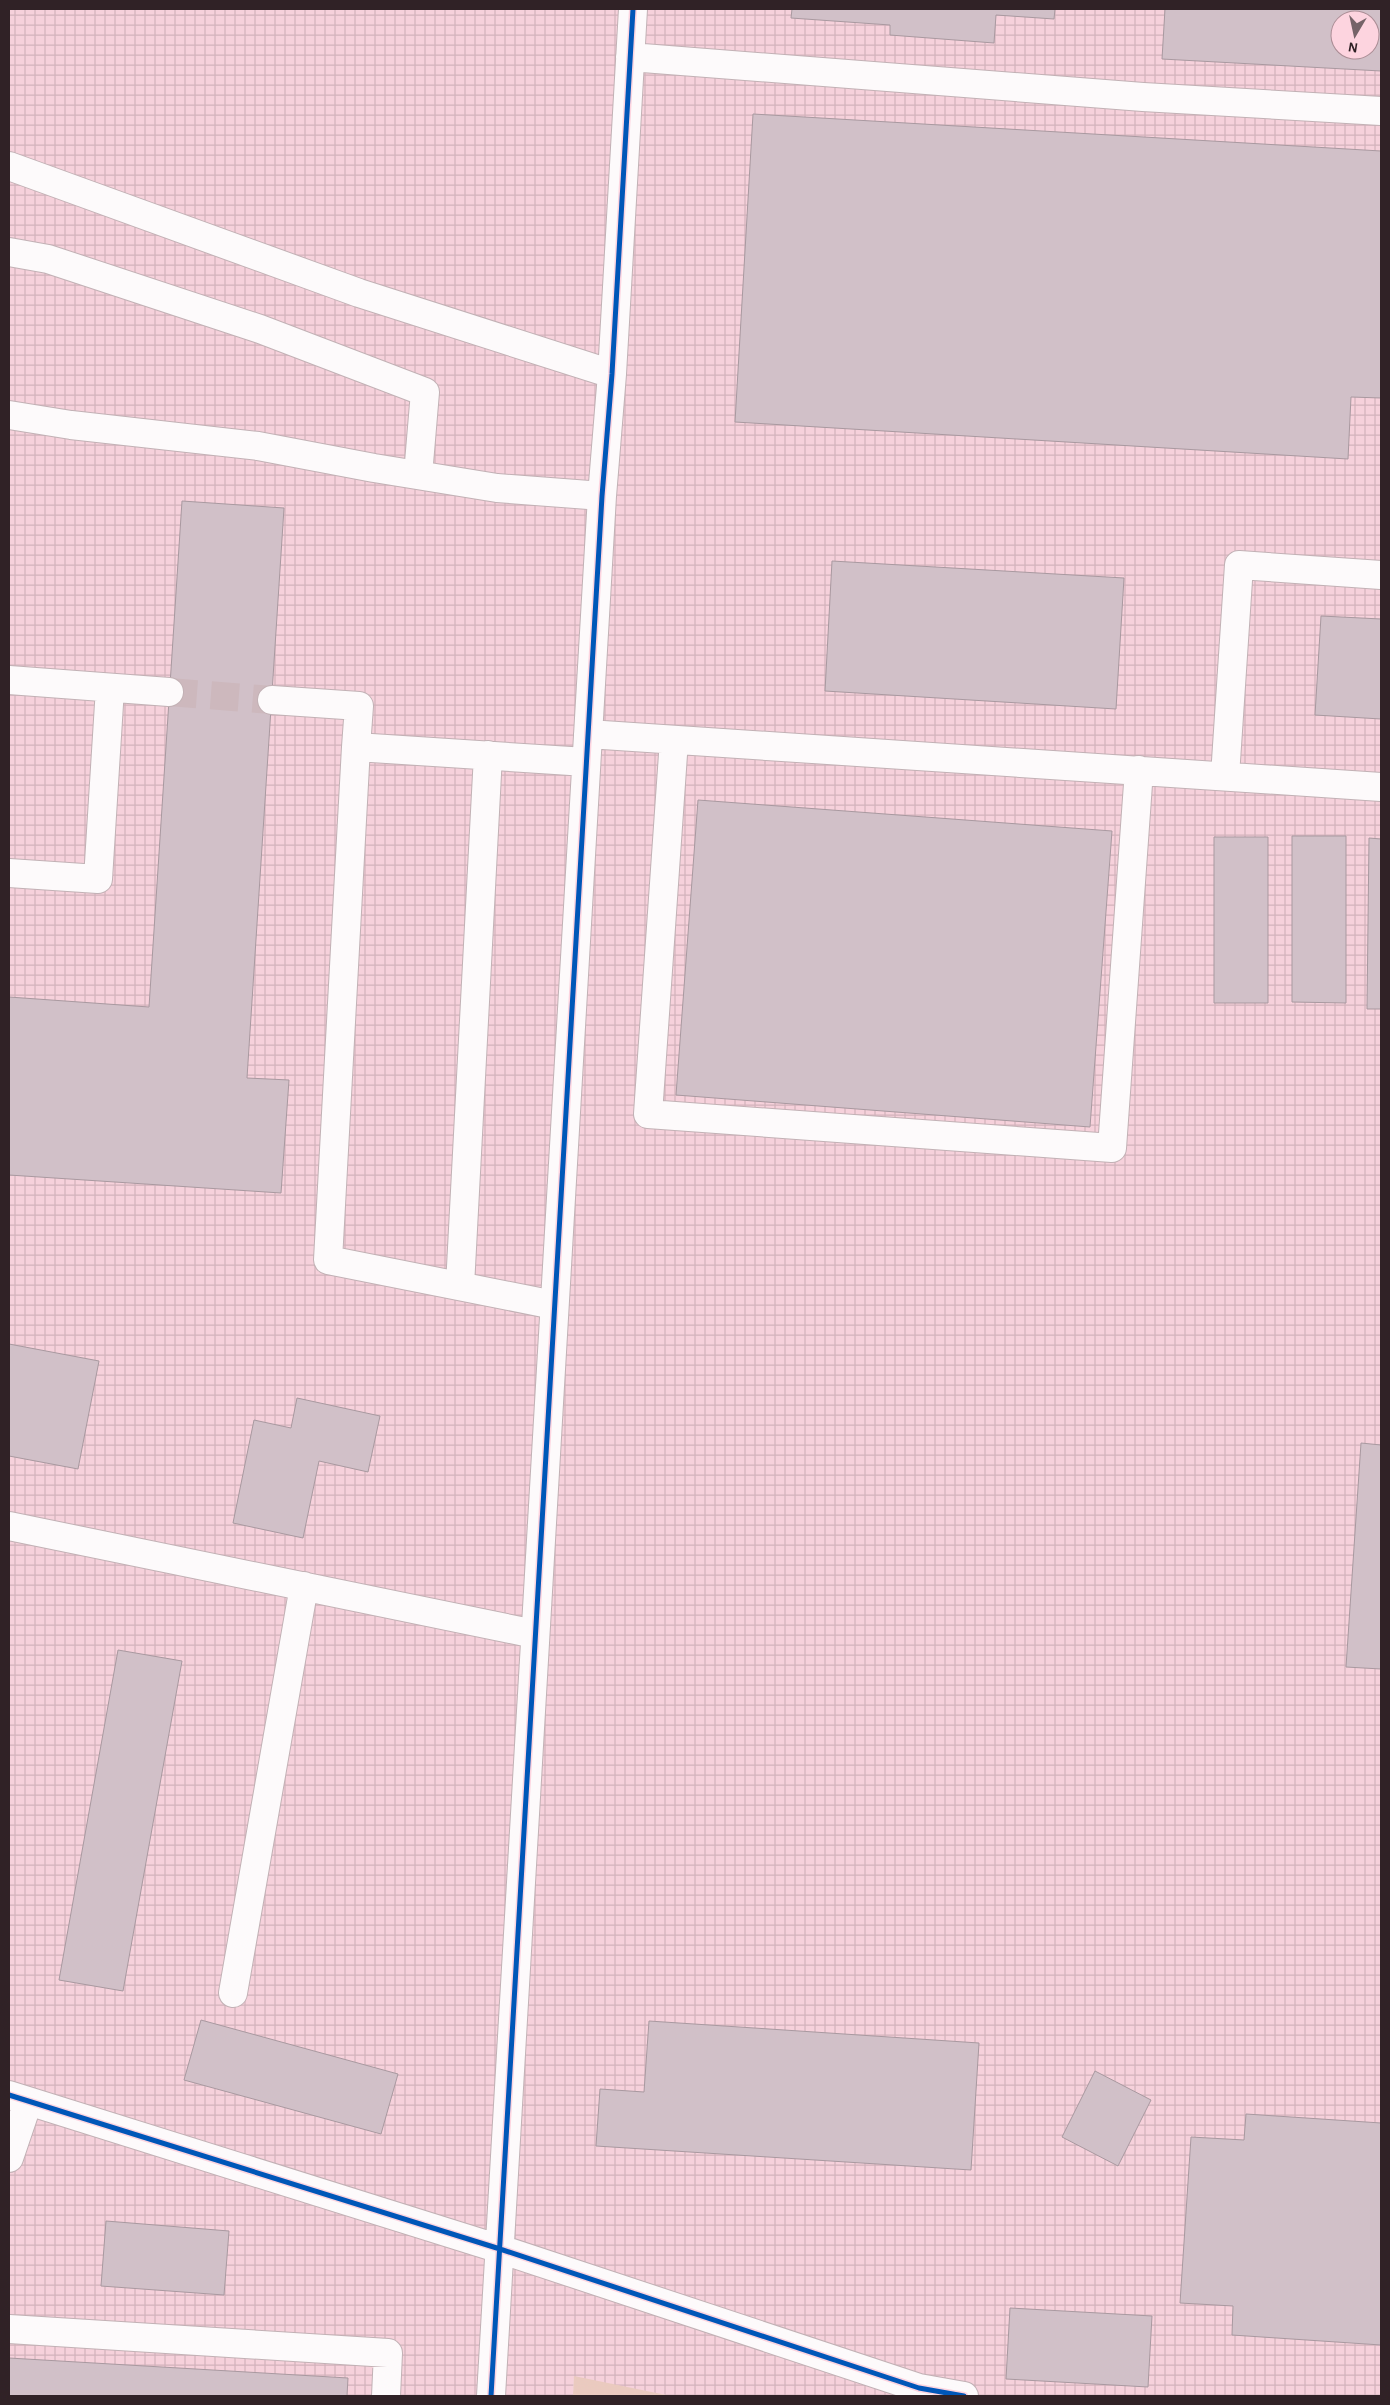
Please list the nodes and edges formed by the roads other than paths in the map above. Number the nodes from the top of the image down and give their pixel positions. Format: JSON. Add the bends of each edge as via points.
{"nodes":[{"id":1,"x":633,"y":9,"type":"edge"},
{"id":2,"x":630,"y":57,"type":"junction"},
{"id":3,"x":1381,"y":111,"type":"edge"},
{"id":4,"x":9,"y":166,"type":"edge"},
{"id":5,"x":9,"y":252,"type":"edge"},
{"id":6,"x":612,"y":374,"type":"junction"},
{"id":7,"x":9,"y":415,"type":"edge"},
{"id":8,"x":418,"y":476,"type":"junction"},
{"id":9,"x":602,"y":496,"type":"junction"},
{"id":10,"x":1381,"y":575,"type":"edge"},
{"id":11,"x":9,"y":680,"type":"edge"},
{"id":12,"x":110,"y":688,"type":"junction"},
{"id":13,"x":169,"y":692,"type":"tunnel mouth"},
{"id":14,"x":272,"y":700,"type":"tunnel mouth"},
{"id":15,"x":588,"y":734,"type":"junction"},
{"id":16,"x":674,"y":740,"type":"junction"},
{"id":17,"x":356,"y":748,"type":"junction"},
{"id":18,"x":488,"y":756,"type":"junction"},
{"id":19,"x":586,"y":762,"type":"junction"},
{"id":20,"x":1139,"y":770,"type":"junction"},
{"id":21,"x":1225,"y":776,"type":"junction"},
{"id":22,"x":1381,"y":787,"type":"edge"},
{"id":23,"x":9,"y":873,"type":"edge"},
{"id":24,"x":460,"y":1286,"type":"junction"},
{"id":25,"x":554,"y":1305,"type":"junction"},
{"id":26,"x":9,"y":1526,"type":"edge"},
{"id":27,"x":304,"y":1586,"type":"junction"},
{"id":28,"x":535,"y":1634,"type":"junction"},
{"id":29,"x":233,"y":1993,"type":"dead end"},
{"id":30,"x":18,"y":2098,"type":"edge"},
{"id":31,"x":9,"y":2158,"type":"edge"},
{"id":32,"x":500,"y":2249,"type":"junction"},
{"id":33,"x":9,"y":2329,"type":"edge"},
{"id":34,"x":386,"y":2396,"type":"edge"},
{"id":35,"x":492,"y":2396,"type":"edge"},
{"id":36,"x":964,"y":2396,"type":"edge"}],
"edges":[{"from":1,"to":2,"type":"street"},
{"from":2,"to":3,"type":"street","via":[[1144,97]]},
{"from":2,"to":6,"type":"street"},
{"from":4,"to":6,"type":"street","via":[[359,293]]},
{"from":5,"to":8,"type":"street","via":[[48,259],[260,329],[425,392]]},
{"from":6,"to":9,"type":"street"},
{"from":7,"to":8,"type":"street","via":[[258,446]]},
{"from":8,"to":9,"type":"street","via":[[497,488]]},
{"from":9,"to":15,"type":"street"},
{"from":10,"to":21,"type":"street","via":[[1239,565]]},
{"from":11,"to":12,"type":"street"},
{"from":12,"to":13,"type":"street"},
{"from":12,"to":23,"type":"street","via":[[98,879]]},
{"from":14,"to":17,"type":"street","via":[[359,706]]},
{"from":15,"to":16,"type":"street"},
{"from":15,"to":19,"type":"street"},
{"from":16,"to":20,"type":"street"},
{"from":16,"to":20,"type":"street","via":[[648,1114],[1112,1148]]},
{"from":17,"to":18,"type":"street"},
{"from":17,"to":24,"type":"street","via":[[328,1260]]},
{"from":18,"to":19,"type":"street"},
{"from":18,"to":24,"type":"street"},
{"from":19,"to":25,"type":"street"},
{"from":20,"to":21,"type":"street"},
{"from":21,"to":22,"type":"street"},
{"from":24,"to":25,"type":"street"},
{"from":25,"to":28,"type":"street"},
{"from":26,"to":27,"type":"street"},
{"from":27,"to":28,"type":"street"},
{"from":27,"to":29,"type":"street"},
{"from":28,"to":32,"type":"street"},
{"from":30,"to":31,"type":"street"},
{"from":30,"to":32,"type":"street"},
{"from":32,"to":35,"type":"street"},
{"from":32,"to":36,"type":"street","via":[[919,2388]]},
{"from":33,"to":34,"type":"street","via":[[388,2353]]}]}
